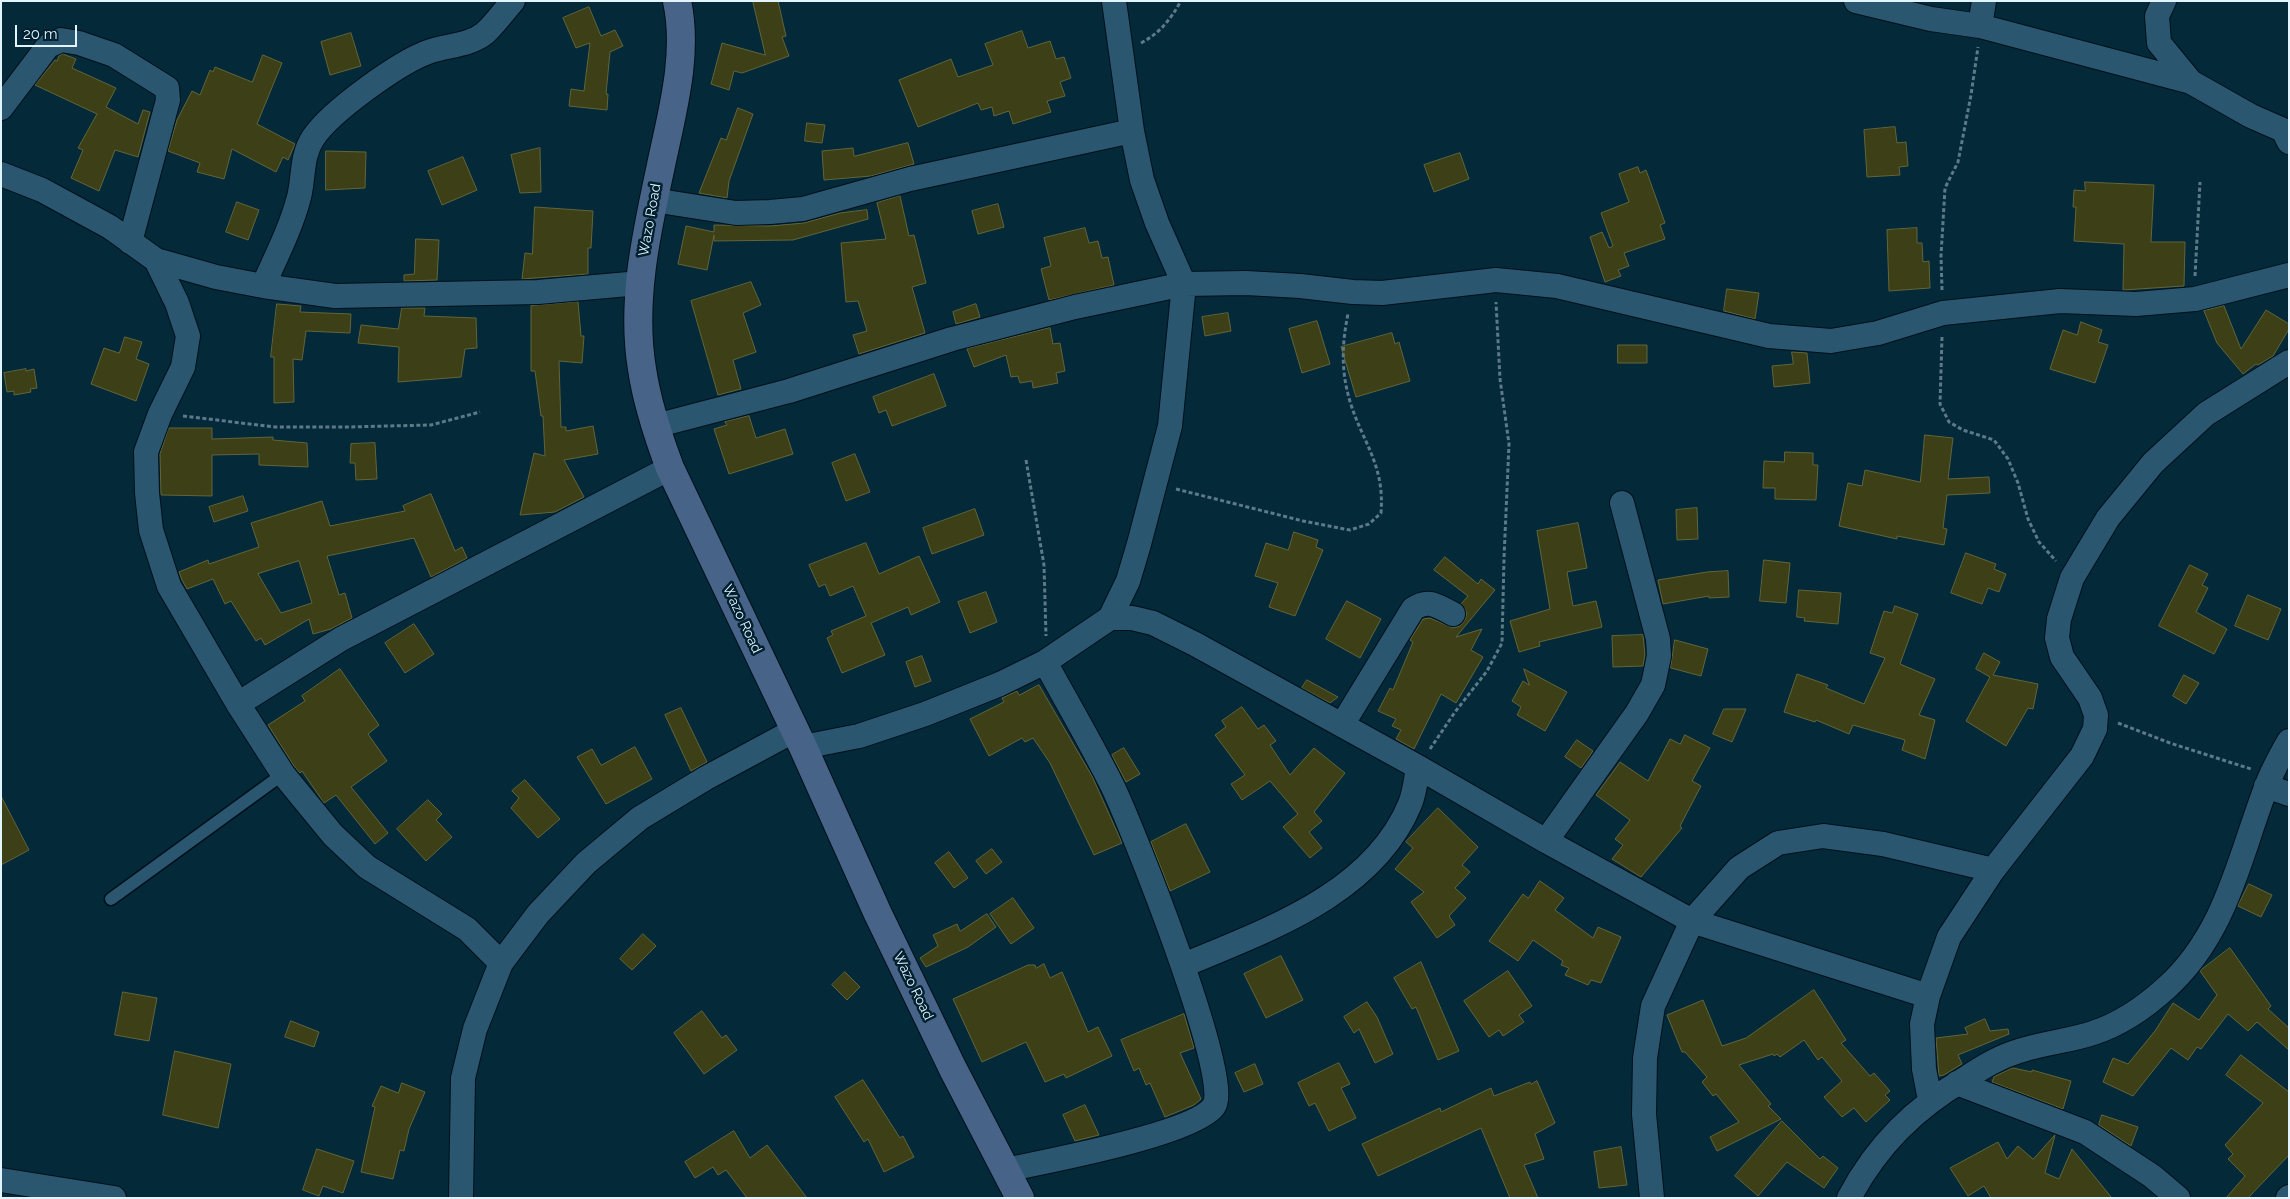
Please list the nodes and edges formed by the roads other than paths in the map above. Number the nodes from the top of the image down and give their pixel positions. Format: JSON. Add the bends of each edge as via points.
{"nodes":[{"id":1,"x":513,"y":1,"type":"edge"},
{"id":2,"x":677,"y":1,"type":"edge"},
{"id":3,"x":1114,"y":1,"type":"edge"},
{"id":4,"x":1856,"y":1,"type":"edge"},
{"id":5,"x":1984,"y":1,"type":"edge"},
{"id":6,"x":2164,"y":1,"type":"edge"},
{"id":7,"x":1980,"y":26,"type":"junction"},
{"id":8,"x":2191,"y":82,"type":"junction"},
{"id":9,"x":1,"y":108,"type":"edge"},
{"id":10,"x":1132,"y":131,"type":"junction"},
{"id":11,"x":2289,"y":142,"type":"edge"},
{"id":12,"x":1,"y":174,"type":"edge"},
{"id":13,"x":653,"y":200,"type":"junction"},
{"id":14,"x":130,"y":242,"type":"junction"},
{"id":15,"x":156,"y":260,"type":"junction"},
{"id":16,"x":2289,"y":275,"type":"edge"},
{"id":17,"x":640,"y":284,"type":"junction"},
{"id":18,"x":1184,"y":284,"type":"junction"},
{"id":19,"x":263,"y":286,"type":"junction"},
{"id":20,"x":2289,"y":362,"type":"edge"},
{"id":21,"x":655,"y":426,"type":"junction"},
{"id":22,"x":670,"y":468,"type":"junction"},
{"id":23,"x":1622,"y":503,"type":"dead end"},
{"id":24,"x":1453,"y":614,"type":"dead end"},
{"id":25,"x":1110,"y":618,"type":"junction"},
{"id":26,"x":1045,"y":662,"type":"junction"},
{"id":27,"x":238,"y":704,"type":"junction"},
{"id":28,"x":1342,"y":725,"type":"junction"},
{"id":29,"x":799,"y":739,"type":"junction"},
{"id":30,"x":2289,"y":741,"type":"edge"},
{"id":31,"x":1418,"y":767,"type":"junction"},
{"id":32,"x":283,"y":774,"type":"junction"},
{"id":33,"x":2268,"y":781,"type":"junction"},
{"id":34,"x":2289,"y":794,"type":"edge"},
{"id":35,"x":1546,"y":841,"type":"junction"},
{"id":36,"x":1993,"y":870,"type":"junction"},
{"id":37,"x":111,"y":899,"type":"dead end"},
{"id":38,"x":1692,"y":921,"type":"junction"},
{"id":39,"x":501,"y":963,"type":"junction"},
{"id":40,"x":1184,"y":965,"type":"junction"},
{"id":41,"x":1928,"y":996,"type":"junction"},
{"id":42,"x":1957,"y":1083,"type":"junction"},
{"id":43,"x":1930,"y":1100,"type":"junction"},
{"id":44,"x":1005,"y":1170,"type":"junction"},
{"id":45,"x":1,"y":1180,"type":"edge"},
{"id":46,"x":114,"y":1198,"type":"edge"},
{"id":47,"x":461,"y":1198,"type":"edge"},
{"id":48,"x":1020,"y":1198,"type":"edge"},
{"id":49,"x":1652,"y":1198,"type":"edge"},
{"id":50,"x":1849,"y":1198,"type":"edge"},
{"id":51,"x":2178,"y":1198,"type":"edge"}],
"edges":[{"from":1,"to":19,"type":"street","via":[[485,33],[468,43],[443,46],[421,55],[371,85],[313,138],[305,157],[300,196]]},
{"from":2,"to":13,"type":"main road","name":"Wazo Road","via":[[680,45],[676,92]]},
{"from":3,"to":10,"type":"street"},
{"from":4,"to":7,"type":"street","via":[[1931,19]]},
{"from":5,"to":7,"type":"street"},
{"from":6,"to":8,"type":"street","via":[[2156,16],[2159,43]]},
{"from":7,"to":8,"type":"street"},
{"from":8,"to":11,"type":"street","via":[[2282,130]]},
{"from":9,"to":14,"type":"street","via":[[48,46],[61,40],[114,55],[167,88],[168,100]]},
{"from":10,"to":13,"type":"street","via":[[910,179],[803,209],[736,212]]},
{"from":10,"to":18,"type":"street","via":[[1142,180],[1156,223]]},
{"from":12,"to":14,"type":"street","via":[[42,190],[110,227]]},
{"from":13,"to":17,"type":"main road","name":"Wazo Road"},
{"from":14,"to":15,"type":"street"},
{"from":15,"to":19,"type":"street"},
{"from":15,"to":27,"type":"street","via":[[177,303],[188,336],[183,367],[146,452],[151,530],[169,586]]},
{"from":16,"to":18,"type":"street","via":[[2195,299],[2136,304],[2060,301],[1943,314],[1878,333],[1831,341],[1769,336],[1557,286],[1496,280],[1382,293],[1246,283]]},
{"from":17,"to":19,"type":"street","via":[[538,292],[335,296]]},
{"from":17,"to":21,"type":"main road","name":"Wazo Road","via":[[638,328],[642,369]]},
{"from":18,"to":21,"type":"street","via":[[1075,307],[952,339],[789,391]]},
{"from":18,"to":25,"type":"street","via":[[1170,426],[1128,581]]},
{"from":20,"to":36,"type":"street","via":[[2206,414],[2153,463],[2108,518],[2072,578],[2057,638],[2062,657],[2090,698],[2096,715],[2095,729],[2082,756]]},
{"from":21,"to":22,"type":"main road","name":"Wazo Road"},
{"from":22,"to":27,"type":"street","via":[[341,640]]},
{"from":22,"to":29,"type":"main road","name":"Wazo Road"},
{"from":23,"to":35,"type":"street","via":[[1658,639],[1657,670],[1653,685],[1637,713]]},
{"from":24,"to":28,"type":"street","via":[[1428,603],[1413,609]]},
{"from":25,"to":26,"type":"street"},
{"from":25,"to":28,"type":"street","via":[[1132,618],[1153,623]]},
{"from":26,"to":29,"type":"street","via":[[925,714],[859,736]]},
{"from":26,"to":40,"type":"street","via":[[1112,784]]},
{"from":27,"to":32,"type":"street"},
{"from":28,"to":31,"type":"street"},
{"from":29,"to":39,"type":"street","via":[[706,778],[640,818],[586,862],[538,914]]},
{"from":29,"to":44,"type":"main road","name":"Wazo Road","via":[[890,940]]},
{"from":30,"to":33,"type":"street"},
{"from":31,"to":35,"type":"street"},
{"from":31,"to":40,"type":"street","via":[[1411,802],[1396,832],[1377,857],[1344,886],[1305,910]]},
{"from":32,"to":37,"type":"lane"},
{"from":32,"to":39,"type":"street","via":[[333,835],[367,867],[467,929]]},
{"from":33,"to":34,"type":"street"},
{"from":33,"to":42,"type":"street","via":[[2230,895],[2200,948],[2167,987],[2129,1018],[2092,1034],[2020,1050],[1996,1059]]},
{"from":35,"to":38,"type":"street"},
{"from":36,"to":38,"type":"street","via":[[1883,844],[1823,836],[1778,844],[1739,868]]},
{"from":36,"to":41,"type":"street","via":[[1948,937]]},
{"from":38,"to":41,"type":"street"},
{"from":38,"to":49,"type":"street","via":[[1653,1006],[1645,1058],[1644,1114]]},
{"from":39,"to":47,"type":"street","via":[[475,1029],[463,1078]]},
{"from":40,"to":44,"type":"street","via":[[1216,1076],[1214,1107],[1196,1119],[1120,1145]]},
{"from":41,"to":43,"type":"street","via":[[1922,1024],[1924,1069]]},
{"from":42,"to":43,"type":"street"},
{"from":42,"to":51,"type":"street","via":[[2085,1132],[2152,1176]]},
{"from":43,"to":50,"type":"street","via":[[1892,1135]]},
{"from":44,"to":48,"type":"main road","name":"Wazo Road"},
{"from":45,"to":46,"type":"street"}]}
